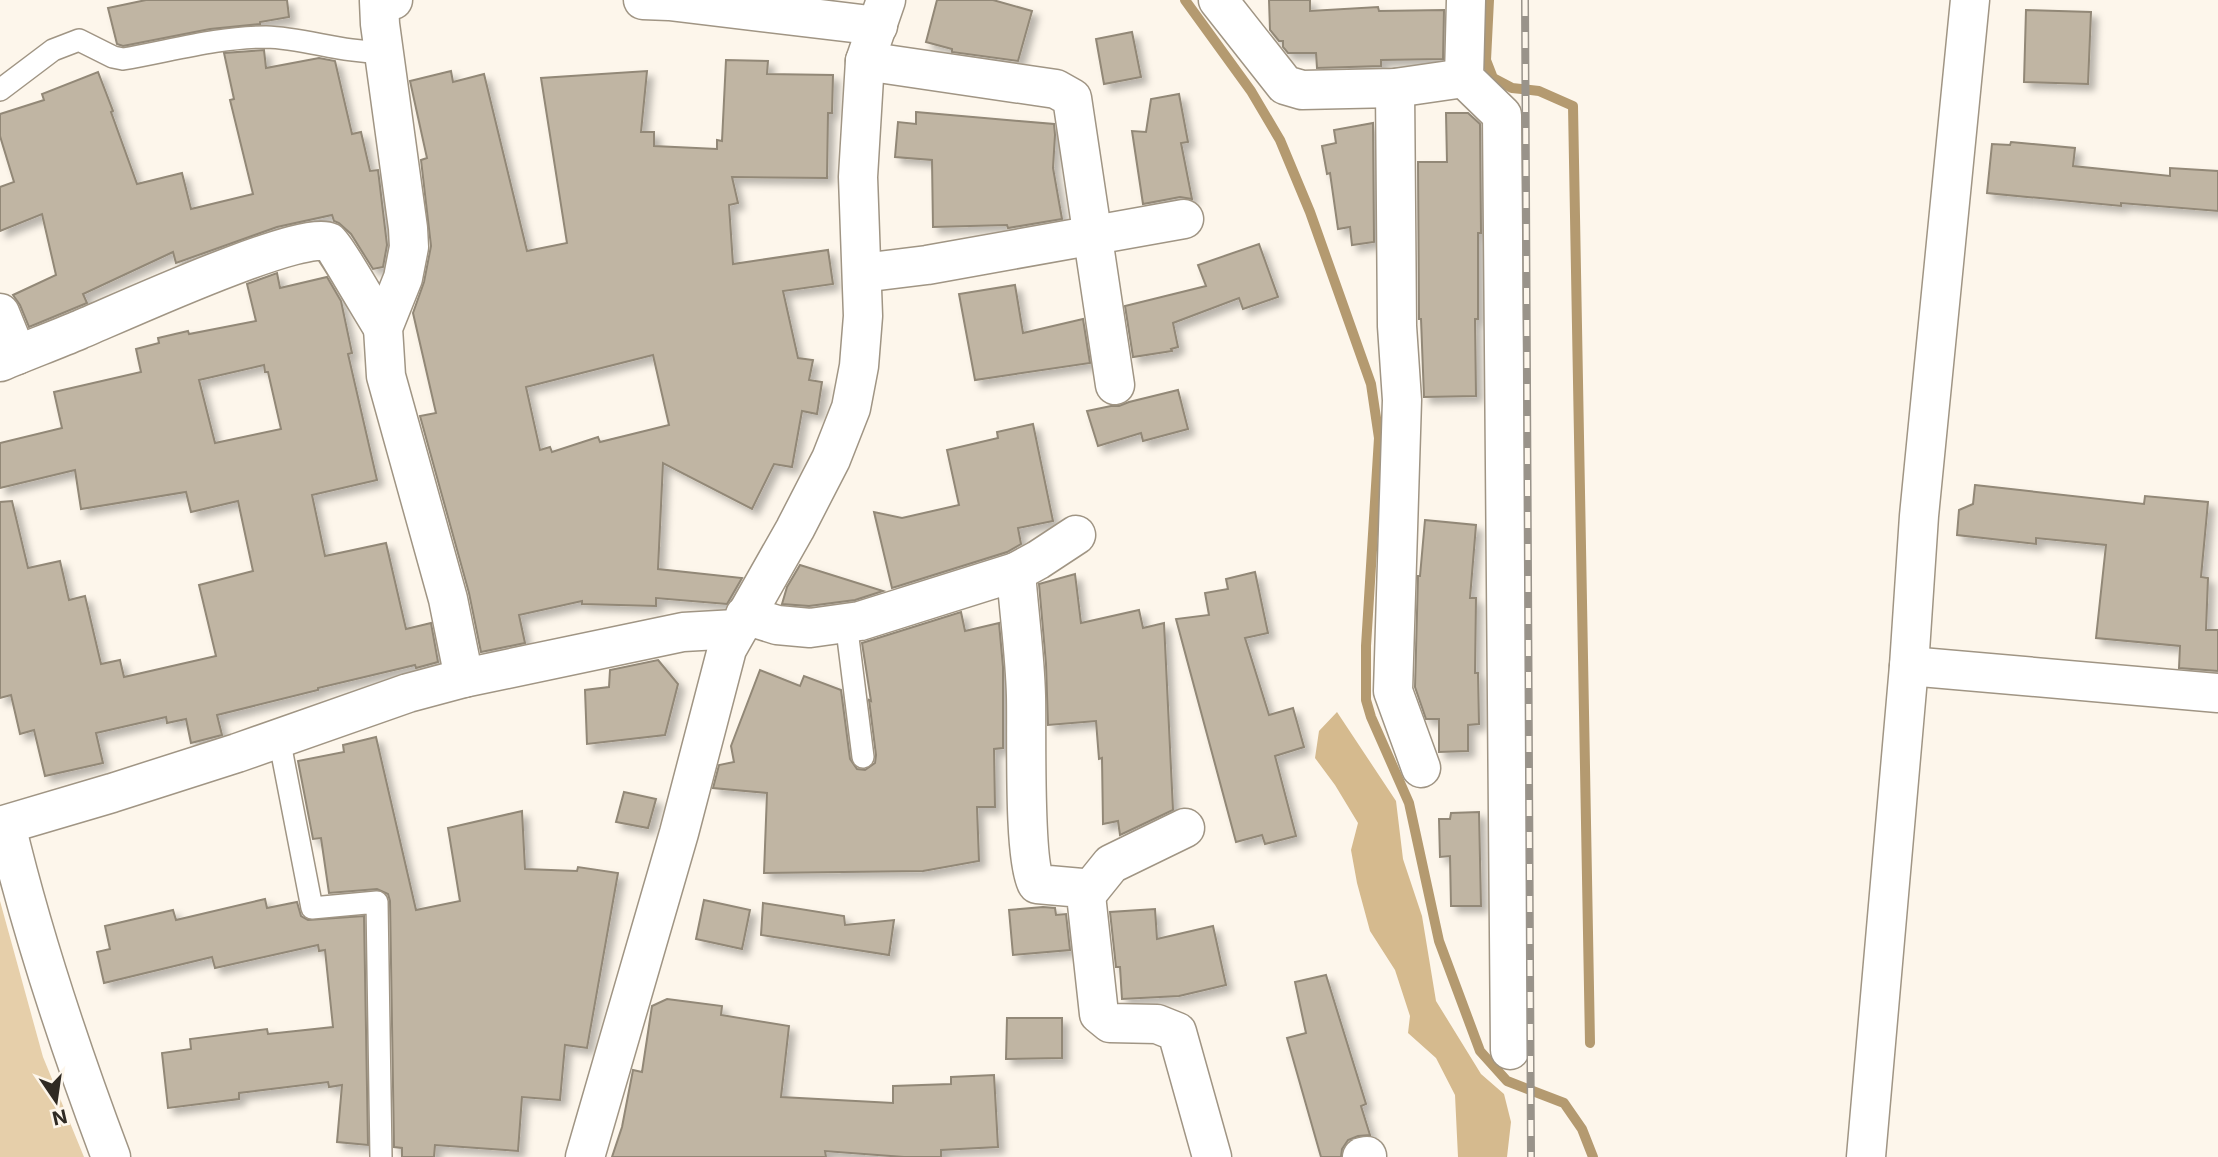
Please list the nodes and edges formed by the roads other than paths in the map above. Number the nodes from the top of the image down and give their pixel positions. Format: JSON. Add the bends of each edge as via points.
{"nodes":[{"id":1,"x":379,"y":0,"type":"edge"},
{"id":2,"x":393,"y":0,"type":"edge"},
{"id":3,"x":643,"y":0,"type":"edge"},
{"id":4,"x":657,"y":0,"type":"edge"},
{"id":5,"x":1217,"y":0,"type":"edge"},
{"id":6,"x":1466,"y":0,"type":"edge"},
{"id":7,"x":1970,"y":0,"type":"edge"},
{"id":8,"x":882,"y":13,"type":"edge"},
{"id":9,"x":383,"y":52,"type":"junction"},
{"id":10,"x":865,"y":61,"type":"junction"},
{"id":11,"x":1464,"y":78,"type":"junction"},
{"id":12,"x":1395,"y":88,"type":"junction"},
{"id":13,"x":0,"y":90,"type":"edge"},
{"id":14,"x":1185,"y":219,"type":"dead end"},
{"id":15,"x":1093,"y":237,"type":"junction"},
{"id":16,"x":862,"y":273,"type":"junction"},
{"id":17,"x":0,"y":313,"type":"edge"},
{"id":18,"x":383,"y":328,"type":"junction"},
{"id":19,"x":9,"y":358,"type":"edge"},
{"id":20,"x":1115,"y":385,"type":"dead end"},
{"id":21,"x":1076,"y":534,"type":"dead end"},
{"id":22,"x":1016,"y":572,"type":"junction"},
{"id":23,"x":740,"y":622,"type":"junction"},
{"id":24,"x":846,"y":622,"type":"junction"},
{"id":25,"x":1909,"y":666,"type":"junction"},
{"id":26,"x":464,"y":678,"type":"junction"},
{"id":27,"x":2218,"y":693,"type":"edge"},
{"id":28,"x":279,"y":738,"type":"junction"},
{"id":29,"x":863,"y":758,"type":"dead end"},
{"id":30,"x":1421,"y":768,"type":"dead end"},
{"id":31,"x":3,"y":825,"type":"edge"},
{"id":32,"x":1185,"y":828,"type":"dead end"},
{"id":33,"x":1086,"y":895,"type":"junction"},
{"id":34,"x":1510,"y":1050,"type":"dead end"},
{"id":35,"x":111,"y":1157,"type":"edge"},
{"id":36,"x":381,"y":1157,"type":"edge"},
{"id":37,"x":585,"y":1157,"type":"edge"},
{"id":38,"x":1212,"y":1157,"type":"edge"},
{"id":39,"x":1866,"y":1157,"type":"edge"}],
"edges":[{"from":1,"to":2,"type":"street"},
{"from":1,"to":9,"type":"street"},
{"from":3,"to":4,"type":"street"},
{"from":4,"to":8,"type":"street"},
{"from":5,"to":12,"type":"street","via":[[1285,85],[1302,90]]},
{"from":6,"to":11,"type":"street"},
{"from":7,"to":25,"type":"street","via":[[1919,516]]},
{"from":8,"to":10,"type":"street"},
{"from":9,"to":13,"type":"lane","via":[[265,37],[123,59],[79,40],[53,50]]},
{"from":9,"to":18,"type":"street","via":[[409,247],[403,278]]},
{"from":10,"to":15,"type":"street","via":[[1056,89],[1072,98]]},
{"from":10,"to":16,"type":"street","via":[[858,177]]},
{"from":11,"to":12,"type":"street"},
{"from":11,"to":34,"type":"street","via":[[1502,115]]},
{"from":12,"to":30,"type":"street","via":[[1402,400],[1393,691]]},
{"from":14,"to":15,"type":"street"},
{"from":15,"to":16,"type":"street"},
{"from":15,"to":20,"type":"street"},
{"from":16,"to":23,"type":"street","via":[[859,366],[851,408],[796,529]]},
{"from":17,"to":19,"type":"street"},
{"from":18,"to":19,"type":"street","via":[[335,248],[317,240],[163,293]]},
{"from":18,"to":26,"type":"street","via":[[386,376],[448,599]]},
{"from":21,"to":22,"type":"street"},
{"from":22,"to":24,"type":"street"},
{"from":22,"to":33,"type":"street","via":[[1033,878],[1037,884],[1082,888]]},
{"from":23,"to":24,"type":"street","via":[[810,628]]},
{"from":23,"to":26,"type":"street"},
{"from":23,"to":37,"type":"street","via":[[727,649]]},
{"from":24,"to":29,"type":"lane"},
{"from":25,"to":27,"type":"street"},
{"from":25,"to":39,"type":"street"},
{"from":26,"to":28,"type":"street"},
{"from":28,"to":31,"type":"street"},
{"from":28,"to":36,"type":"lane","via":[[312,908],[377,902]]},
{"from":31,"to":35,"type":"street","via":[[57,1007]]},
{"from":32,"to":33,"type":"street","via":[[1111,864]]},
{"from":33,"to":38,"type":"street","via":[[1099,1014],[1110,1023],[1157,1024],[1177,1032]]}]}
